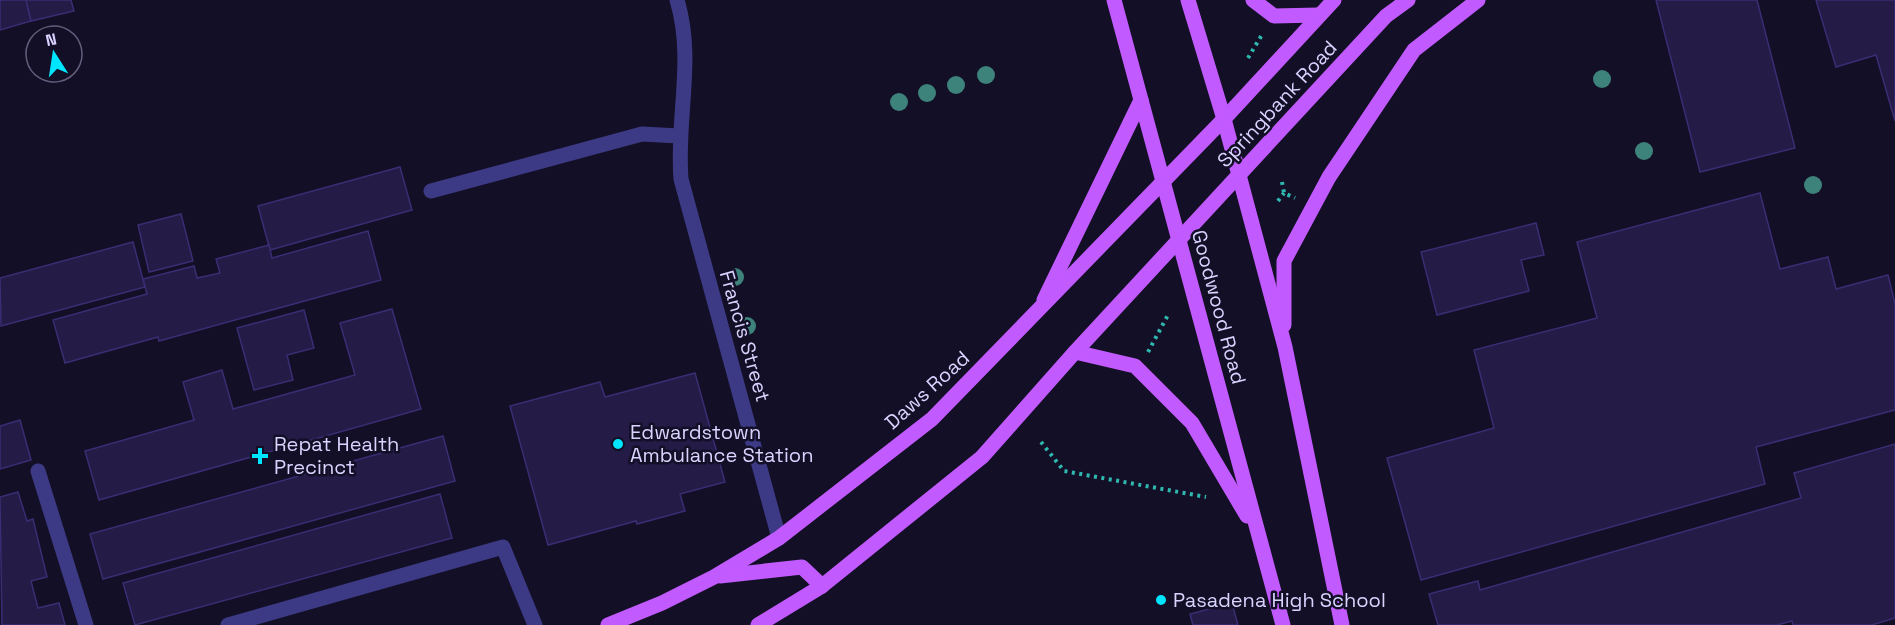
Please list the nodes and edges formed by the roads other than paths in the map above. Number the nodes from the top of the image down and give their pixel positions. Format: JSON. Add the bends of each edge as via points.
{"nodes":[{"id":1,"x":677,"y":0,"type":"edge"},
{"id":2,"x":1114,"y":0,"type":"edge"},
{"id":3,"x":1188,"y":0,"type":"edge"},
{"id":4,"x":1253,"y":0,"type":"edge"},
{"id":5,"x":1334,"y":0,"type":"edge"},
{"id":6,"x":1408,"y":0,"type":"edge"},
{"id":7,"x":1478,"y":0,"type":"edge"},
{"id":8,"x":1318,"y":15,"type":"junction"},
{"id":9,"x":1141,"y":100,"type":"junction"},
{"id":10,"x":1224,"y":119,"type":"junction"},
{"id":11,"x":679,"y":136,"type":"junction"},
{"id":12,"x":1238,"y":177,"type":"junction"},
{"id":13,"x":1163,"y":182,"type":"junction"},
{"id":14,"x":431,"y":190,"type":"dead end"},
{"id":15,"x":1179,"y":241,"type":"junction"},
{"id":16,"x":1037,"y":314,"type":"junction"},
{"id":17,"x":1285,"y":347,"type":"junction"},
{"id":18,"x":1075,"y":352,"type":"junction"},
{"id":19,"x":38,"y":471,"type":"dead end"},
{"id":20,"x":1257,"y":532,"type":"junction"},
{"id":21,"x":779,"y":538,"type":"junction"},
{"id":22,"x":714,"y":577,"type":"junction"},
{"id":23,"x":822,"y":586,"type":"junction"},
{"id":24,"x":615,"y":623,"type":"edge"},
{"id":25,"x":86,"y":625,"type":"edge"},
{"id":26,"x":228,"y":625,"type":"edge"},
{"id":27,"x":535,"y":625,"type":"edge"},
{"id":28,"x":758,"y":625,"type":"edge"},
{"id":29,"x":1283,"y":625,"type":"edge"},
{"id":30,"x":1342,"y":625,"type":"edge"}],
"edges":[{"from":1,"to":11,"type":"street","name":"Francis Street","via":[[686,54]]},
{"from":2,"to":9,"type":"main road","name":"Goodwood Road"},
{"from":3,"to":10,"type":"main road"},
{"from":4,"to":8,"type":"main road","via":[[1274,16]]},
{"from":5,"to":8,"type":"main road","name":"Springbank Road"},
{"from":6,"to":12,"type":"main road","name":"Springbank Road","via":[[1386,16]]},
{"from":7,"to":17,"type":"main road","via":[[1414,50],[1329,177],[1284,261]]},
{"from":8,"to":10,"type":"main road","name":"Springbank Road"},
{"from":9,"to":13,"type":"main road","name":"Goodwood Road"},
{"from":9,"to":16,"type":"main road"},
{"from":10,"to":12,"type":"main road"},
{"from":10,"to":13,"type":"main road","name":"Daws Road"},
{"from":11,"to":14,"type":"street","via":[[642,134]]},
{"from":11,"to":21,"type":"street","name":"Francis Street","via":[[681,178]]},
{"from":12,"to":15,"type":"main road","name":"Springbank Road"},
{"from":12,"to":17,"type":"main road"},
{"from":13,"to":15,"type":"main road","name":"Goodwood Road"},
{"from":13,"to":16,"type":"main road","name":"Daws Road"},
{"from":15,"to":18,"type":"main road"},
{"from":15,"to":20,"type":"main road","name":"Goodwood Road"},
{"from":16,"to":21,"type":"main road","name":"Daws Road","via":[[932,419]]},
{"from":17,"to":30,"type":"main road"},
{"from":18,"to":20,"type":"main road","via":[[1135,366],[1192,423]]},
{"from":18,"to":23,"type":"main road","via":[[982,457]]},
{"from":19,"to":25,"type":"street"},
{"from":20,"to":29,"type":"main road","name":"Goodwood Road"},
{"from":21,"to":22,"type":"main road","name":"Daws Road"},
{"from":22,"to":23,"type":"main road","via":[[802,567]]},
{"from":22,"to":24,"type":"main road","name":"Daws Road"},
{"from":23,"to":28,"type":"main road"},
{"from":26,"to":27,"type":"street","via":[[503,547]]}]}
